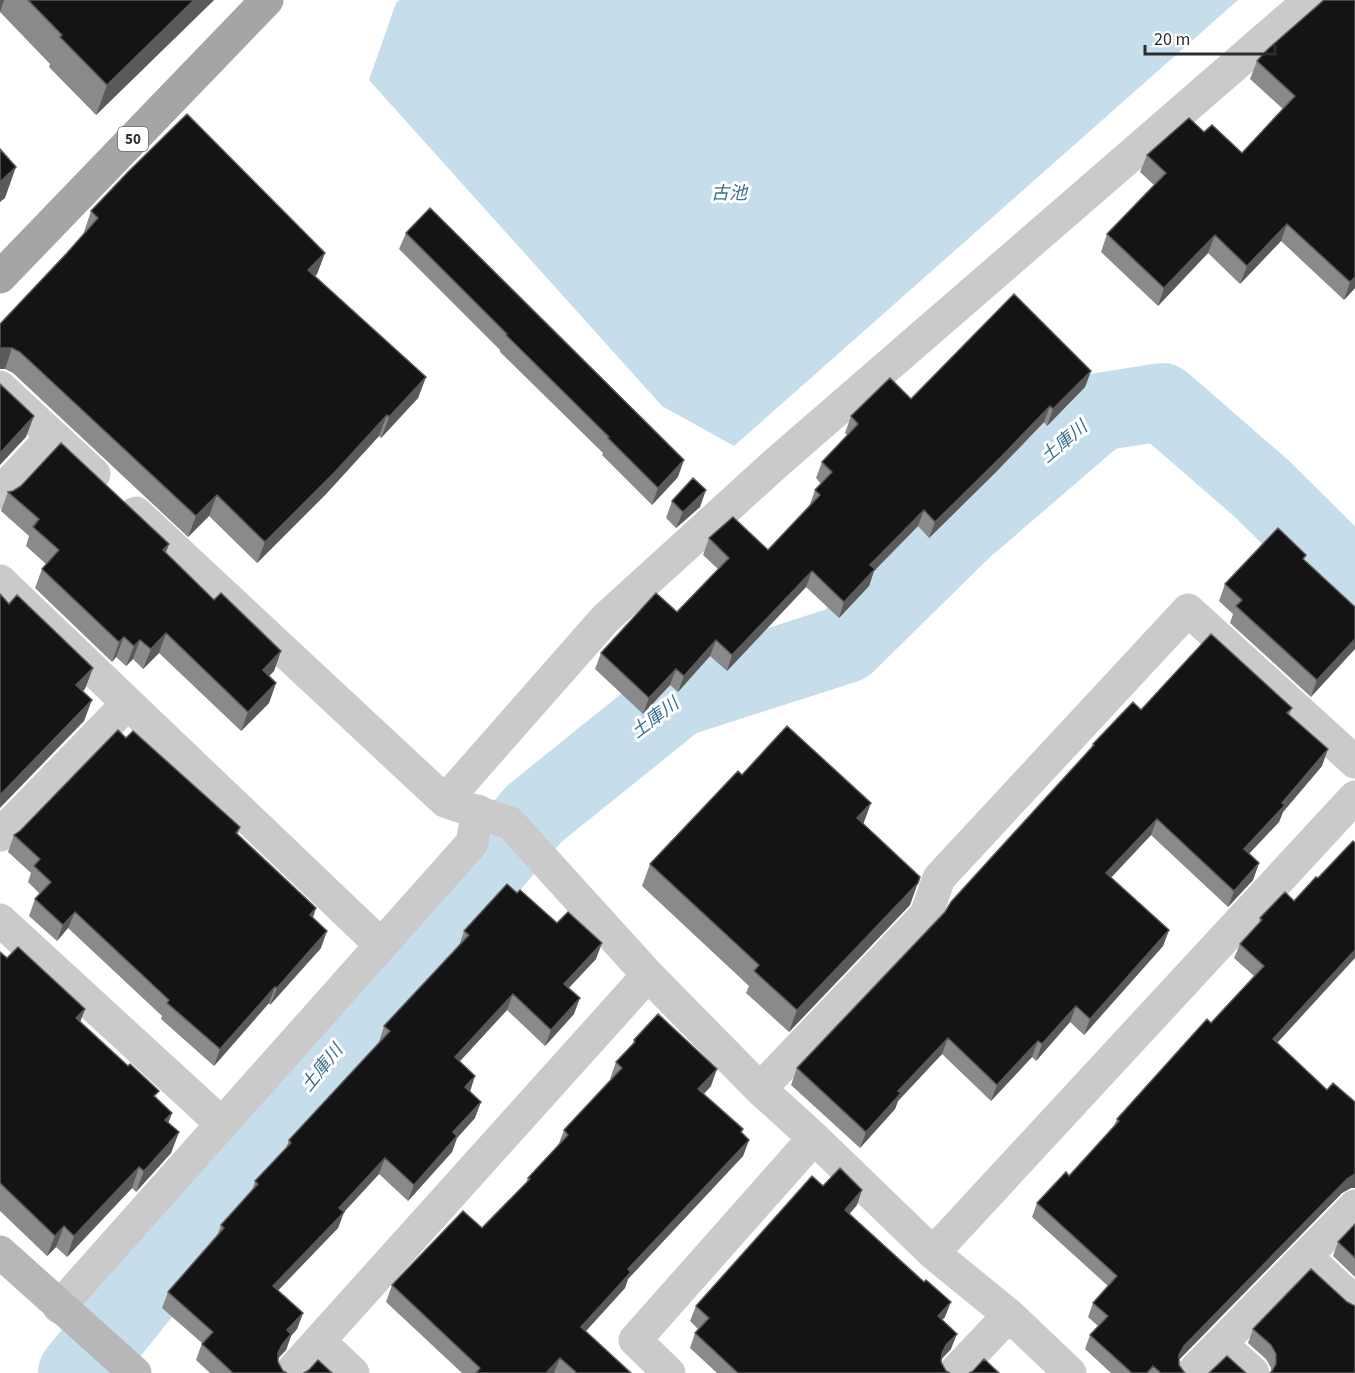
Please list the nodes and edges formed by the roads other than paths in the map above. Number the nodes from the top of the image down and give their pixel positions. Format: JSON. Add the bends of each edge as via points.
{"nodes":[{"id":1,"x":267,"y":0,"type":"edge"},
{"id":2,"x":1310,"y":0,"type":"edge"},
{"id":3,"x":0,"y":277,"type":"edge"},
{"id":4,"x":0,"y":387,"type":"edge"},
{"id":5,"x":53,"y":436,"type":"junction"},
{"id":6,"x":0,"y":493,"type":"edge"},
{"id":7,"x":0,"y":581,"type":"edge"},
{"id":8,"x":128,"y":703,"type":"junction"},
{"id":9,"x":1355,"y":762,"type":"edge"},
{"id":10,"x":1355,"y":797,"type":"edge"},
{"id":11,"x":445,"y":801,"type":"junction"},
{"id":12,"x":478,"y":811,"type":"junction"},
{"id":13,"x":0,"y":835,"type":"edge"},
{"id":14,"x":0,"y":920,"type":"edge"},
{"id":15,"x":381,"y":945,"type":"junction"},
{"id":16,"x":638,"y":964,"type":"junction"},
{"id":17,"x":760,"y":1089,"type":"junction"},
{"id":18,"x":221,"y":1123,"type":"junction"},
{"id":19,"x":814,"y":1138,"type":"junction"},
{"id":20,"x":1355,"y":1206,"type":"edge"},
{"id":21,"x":0,"y":1252,"type":"edge"},
{"id":22,"x":933,"y":1253,"type":"junction"},
{"id":23,"x":1306,"y":1257,"type":"junction"},
{"id":24,"x":1355,"y":1302,"type":"edge"},
{"id":25,"x":61,"y":1308,"type":"junction"},
{"id":26,"x":1009,"y":1315,"type":"junction"},
{"id":27,"x":319,"y":1341,"type":"junction"},
{"id":28,"x":1221,"y":1344,"type":"junction"},
{"id":29,"x":135,"y":1373,"type":"edge"},
{"id":30,"x":290,"y":1373,"type":"edge"},
{"id":31,"x":353,"y":1373,"type":"edge"},
{"id":32,"x":669,"y":1373,"type":"edge"},
{"id":33,"x":954,"y":1373,"type":"edge"},
{"id":34,"x":1070,"y":1373,"type":"edge"},
{"id":35,"x":1192,"y":1373,"type":"edge"},
{"id":36,"x":1253,"y":1373,"type":"edge"}],
"edges":[{"from":1,"to":3,"type":"main road","number":"50"},
{"from":2,"to":11,"type":"street","via":[[775,464],[605,620]]},
{"from":4,"to":5,"type":"street"},
{"from":5,"to":6,"type":"street"},
{"from":5,"to":11,"type":"street"},
{"from":7,"to":8,"type":"street"},
{"from":8,"to":13,"type":"street"},
{"from":8,"to":15,"type":"street"},
{"from":9,"to":17,"type":"street","via":[[1188,610],[939,878],[926,915]]},
{"from":10,"to":22,"type":"street"},
{"from":11,"to":12,"type":"street"},
{"from":12,"to":15,"type":"street","via":[[472,843]]},
{"from":12,"to":16,"type":"street","via":[[510,823]]},
{"from":14,"to":18,"type":"street"},
{"from":15,"to":18,"type":"street"},
{"from":16,"to":17,"type":"street"},
{"from":16,"to":27,"type":"street"},
{"from":17,"to":19,"type":"street"},
{"from":18,"to":25,"type":"street"},
{"from":19,"to":22,"type":"street"},
{"from":19,"to":32,"type":"street","via":[[635,1340]]},
{"from":20,"to":23,"type":"street"},
{"from":21,"to":25,"type":"street"},
{"from":22,"to":26,"type":"street"},
{"from":23,"to":24,"type":"street"},
{"from":23,"to":28,"type":"street"},
{"from":25,"to":29,"type":"street"},
{"from":26,"to":33,"type":"street"},
{"from":26,"to":34,"type":"street"},
{"from":27,"to":30,"type":"street"},
{"from":27,"to":31,"type":"street"},
{"from":28,"to":35,"type":"street"},
{"from":28,"to":36,"type":"street"}]}
